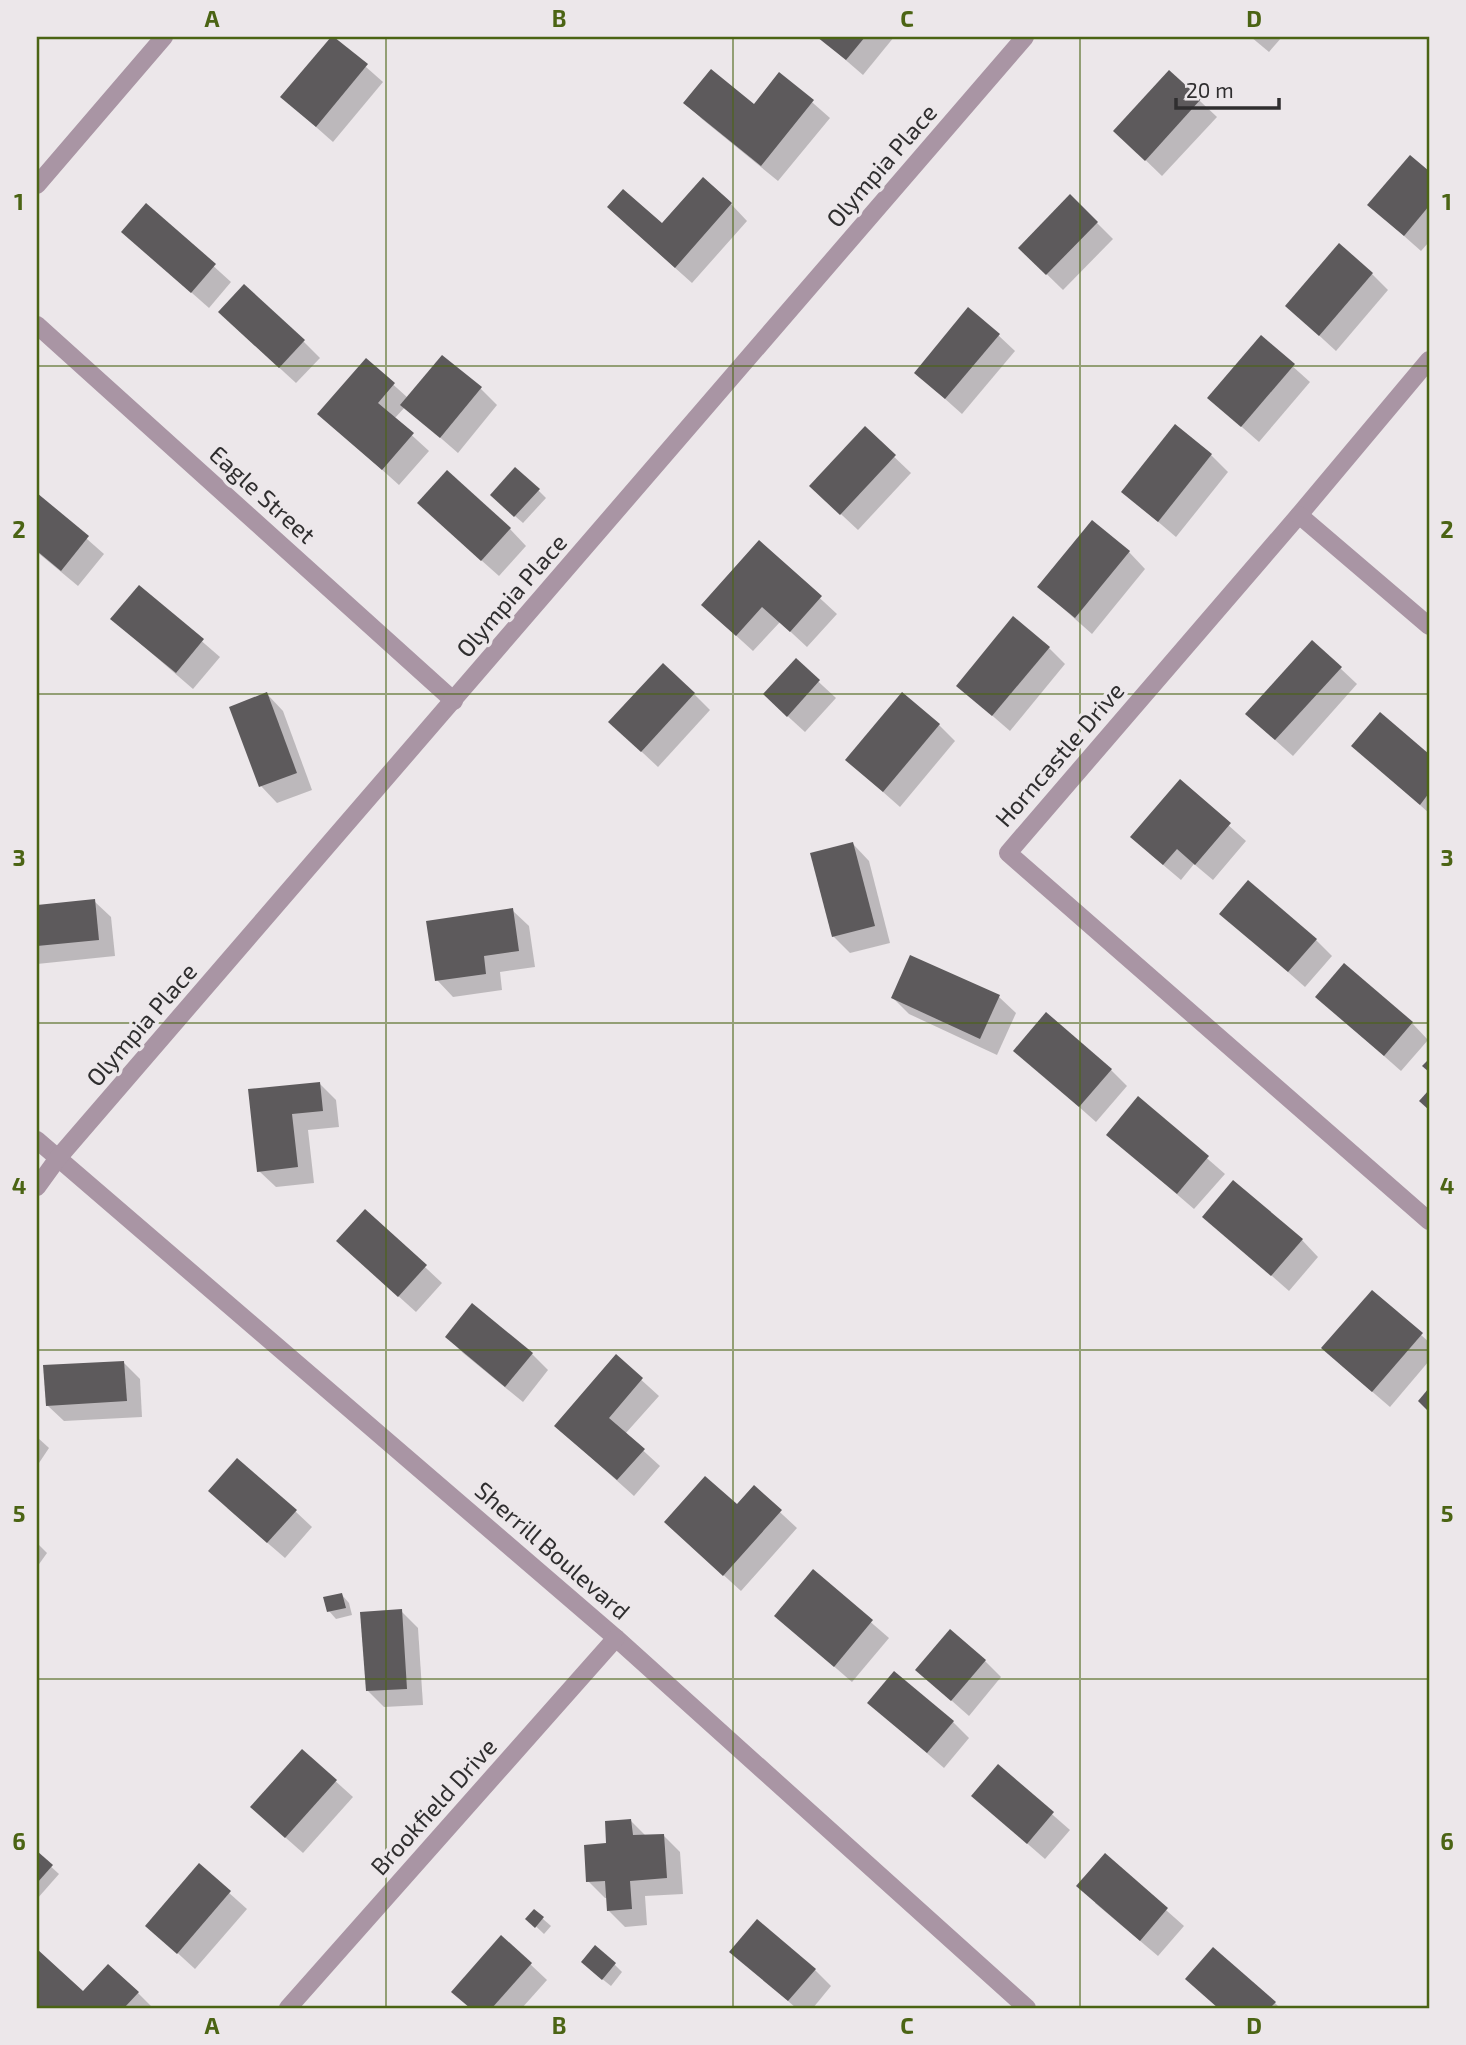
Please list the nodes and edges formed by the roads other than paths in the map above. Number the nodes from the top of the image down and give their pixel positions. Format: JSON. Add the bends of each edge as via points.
{"nodes":[{"id":1,"x":164,"y":37,"type":"edge"},
{"id":2,"x":1025,"y":37,"type":"edge"},
{"id":3,"x":37,"y":185,"type":"edge"},
{"id":4,"x":37,"y":325,"type":"edge"},
{"id":5,"x":1429,"y":360,"type":"edge"},
{"id":6,"x":1299,"y":515,"type":"junction"},
{"id":7,"x":1429,"y":626,"type":"edge"},
{"id":8,"x":454,"y":701,"type":"junction"},
{"id":9,"x":37,"y":1140,"type":"edge"},
{"id":10,"x":58,"y":1158,"type":"junction"},
{"id":11,"x":37,"y":1187,"type":"edge"},
{"id":12,"x":1429,"y":1221,"type":"edge"},
{"id":13,"x":616,"y":1638,"type":"junction"},
{"id":14,"x":288,"y":2008,"type":"edge"},
{"id":15,"x":1027,"y":2008,"type":"edge"}],
"edges":[{"from":1,"to":3,"type":"street"},
{"from":2,"to":8,"type":"street","name":"Olympia Place"},
{"from":4,"to":8,"type":"street","name":"Eagle Street"},
{"from":5,"to":6,"type":"street","name":"Horncastle Drive"},
{"from":6,"to":7,"type":"street"},
{"from":6,"to":12,"type":"street","name":"Horncastle Drive","via":[[1008,853]]},
{"from":8,"to":10,"type":"street","name":"Olympia Place"},
{"from":9,"to":10,"type":"street","name":"Sherrill Boulevard"},
{"from":10,"to":11,"type":"street","name":"Olympia Place"},
{"from":10,"to":13,"type":"street","name":"Sherrill Boulevard"},
{"from":13,"to":14,"type":"street","name":"Brookfield Drive"},
{"from":13,"to":15,"type":"street","name":"Sherrill Boulevard"}]}
